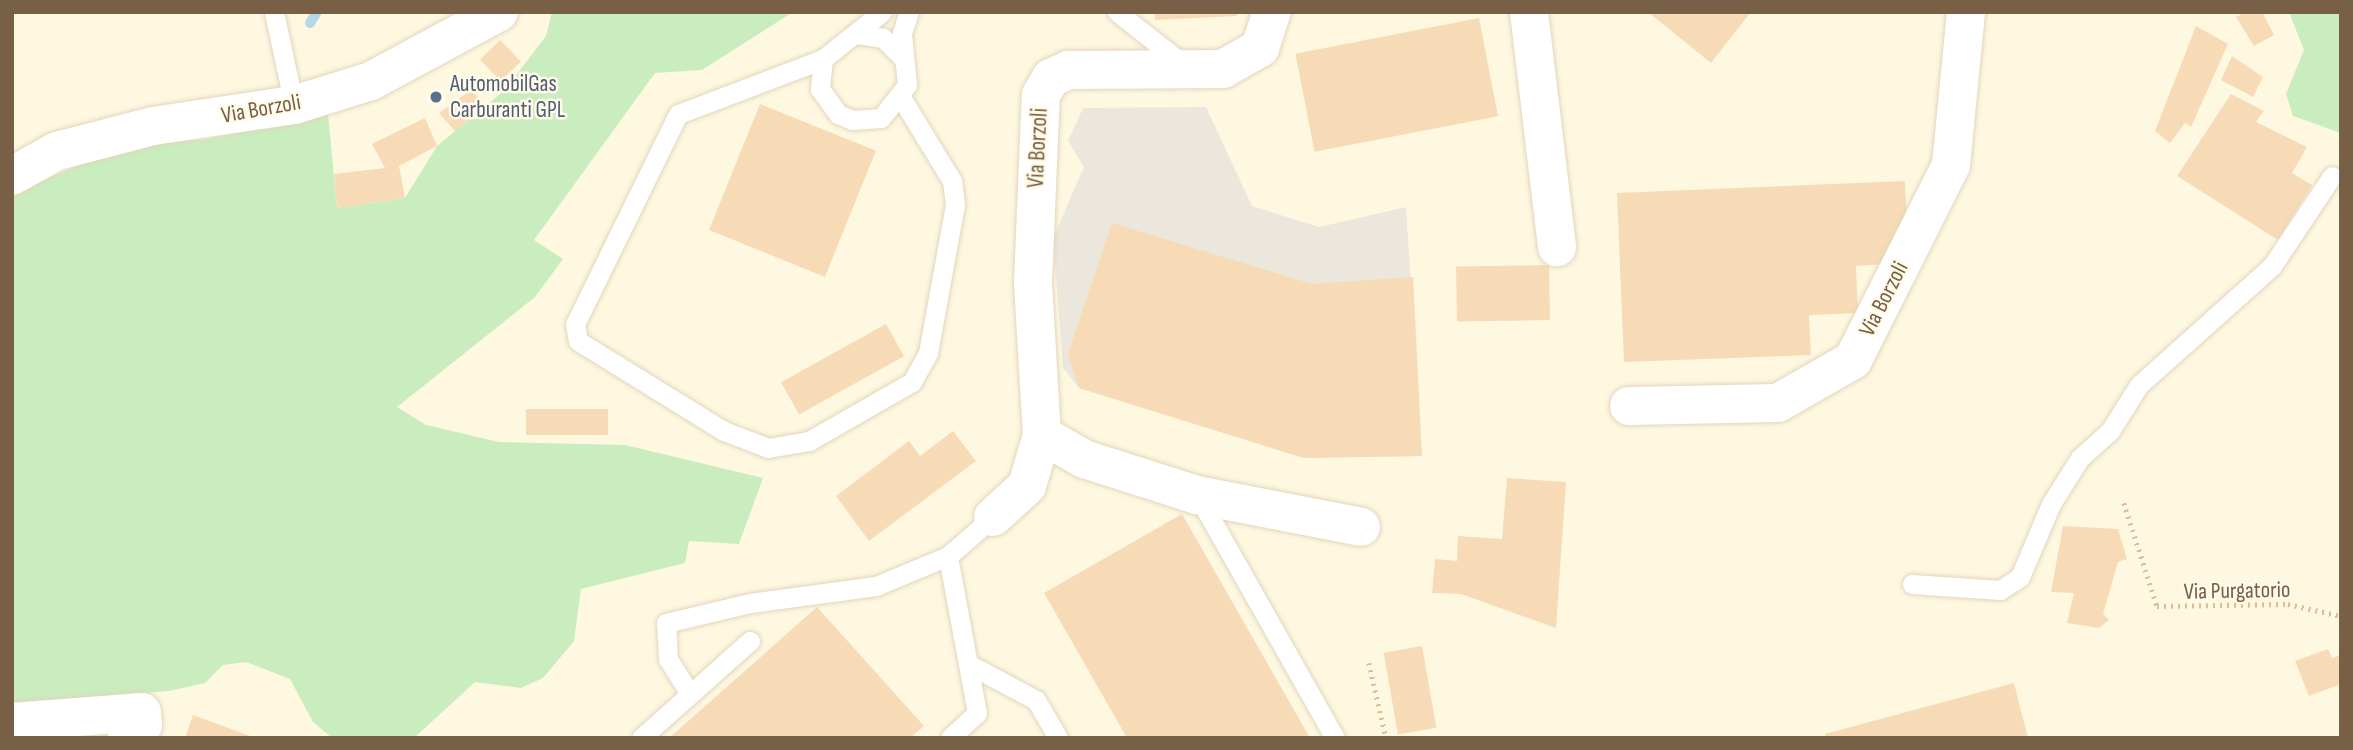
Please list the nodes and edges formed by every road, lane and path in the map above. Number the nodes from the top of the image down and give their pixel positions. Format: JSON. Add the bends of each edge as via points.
{"nodes":[{"id":1,"x":274,"y":12,"type":"edge"},
{"id":2,"x":499,"y":12,"type":"edge"},
{"id":3,"x":882,"y":12,"type":"edge"},
{"id":4,"x":909,"y":12,"type":"edge"},
{"id":5,"x":1116,"y":12,"type":"edge"},
{"id":6,"x":1272,"y":12,"type":"edge"},
{"id":7,"x":1529,"y":12,"type":"edge"},
{"id":8,"x":1966,"y":12,"type":"edge"},
{"id":9,"x":856,"y":34,"type":"junction"},
{"id":10,"x":903,"y":58,"type":"junction"},
{"id":11,"x":822,"y":59,"type":"junction"},
{"id":12,"x":1192,"y":71,"type":"junction"},
{"id":13,"x":902,"y":99,"type":"junction"},
{"id":14,"x":294,"y":105,"type":"junction"},
{"id":15,"x":12,"y":176,"type":"edge"},
{"id":16,"x":2332,"y":176,"type":"dead end"},
{"id":17,"x":1557,"y":247,"type":"dead end"},
{"id":18,"x":1629,"y":406,"type":"dead end"},
{"id":19,"x":1042,"y":435,"type":"junction"},
{"id":20,"x":1197,"y":495,"type":"junction"},
{"id":21,"x":2124,"y":503,"type":"dead end"},
{"id":22,"x":993,"y":517,"type":"joint"},
{"id":23,"x":1361,"y":527,"type":"dead end"},
{"id":24,"x":947,"y":556,"type":"junction"},
{"id":25,"x":1912,"y":584,"type":"dead end"},
{"id":26,"x":2341,"y":616,"type":"edge"},
{"id":27,"x":750,"y":641,"type":"dead end"},
{"id":28,"x":1369,"y":663,"type":"dead end"},
{"id":29,"x":972,"y":666,"type":"junction"},
{"id":30,"x":690,"y":694,"type":"junction"},
{"id":31,"x":12,"y":722,"type":"edge"},
{"id":32,"x":127,"y":738,"type":"edge"},
{"id":33,"x":641,"y":738,"type":"edge"},
{"id":34,"x":950,"y":738,"type":"edge"},
{"id":35,"x":1058,"y":738,"type":"edge"},
{"id":36,"x":1335,"y":738,"type":"edge"},
{"id":37,"x":1386,"y":738,"type":"edge"}],
"edges":[{"from":1,"to":14,"type":"lane"},
{"from":2,"to":14,"type":"street","name":"Via Borzoli","via":[[371,81]]},
{"from":3,"to":9,"type":"lane"},
{"from":4,"to":10,"type":"lane"},
{"from":5,"to":12,"type":"lane"},
{"from":6,"to":12,"type":"street","name":"Via Borzoli","via":[[1260,48],[1223,69]]},
{"from":7,"to":17,"type":"street"},
{"from":8,"to":18,"type":"street","name":"Via Borzoli","via":[[1951,165],[1853,360],[1811,390],[1778,402]]},
{"from":9,"to":10,"type":"lane","via":[[884,38]]},
{"from":9,"to":11,"type":"lane","via":[[831,47]]},
{"from":10,"to":13,"type":"lane"},
{"from":11,"to":13,"type":"lane","via":[[820,89],[838,114],[867,122]]},
{"from":11,"to":13,"type":"lane","via":[[678,114],[575,324],[578,341],[748,443],[768,448],[809,440],[912,382],[922,369],[954,192]]},
{"from":12,"to":19,"type":"street","name":"Via Borzoli","via":[[1068,70],[1051,78],[1041,94],[1033,282]]},
{"from":14,"to":15,"type":"street","name":"Via Borzoli","via":[[153,126],[57,151]]},
{"from":16,"to":25,"type":"lane","via":[[2272,266],[2139,385],[2110,431],[2080,458],[2051,504],[2020,577],[2000,590]]},
{"from":19,"to":20,"type":"street","via":[[1084,459]]},
{"from":19,"to":22,"type":"street","name":"Via Borzoli","via":[[1027,486]]},
{"from":20,"to":23,"type":"street"},
{"from":20,"to":36,"type":"lane"},
{"from":21,"to":26,"type":"path","name":"Via Purgatorio","via":[[2157,606],[2288,604]]},
{"from":22,"to":24,"type":"lane"},
{"from":24,"to":29,"type":"lane"},
{"from":24,"to":30,"type":"lane","via":[[876,586],[750,603],[666,624],[668,659]]},
{"from":27,"to":30,"type":"lane"},
{"from":28,"to":37,"type":"path"},
{"from":29,"to":34,"type":"lane","via":[[977,713]]},
{"from":29,"to":35,"type":"lane","via":[[1036,700]]},
{"from":30,"to":33,"type":"lane"},
{"from":31,"to":32,"type":"street","via":[[142,712],[144,725]]}]}
